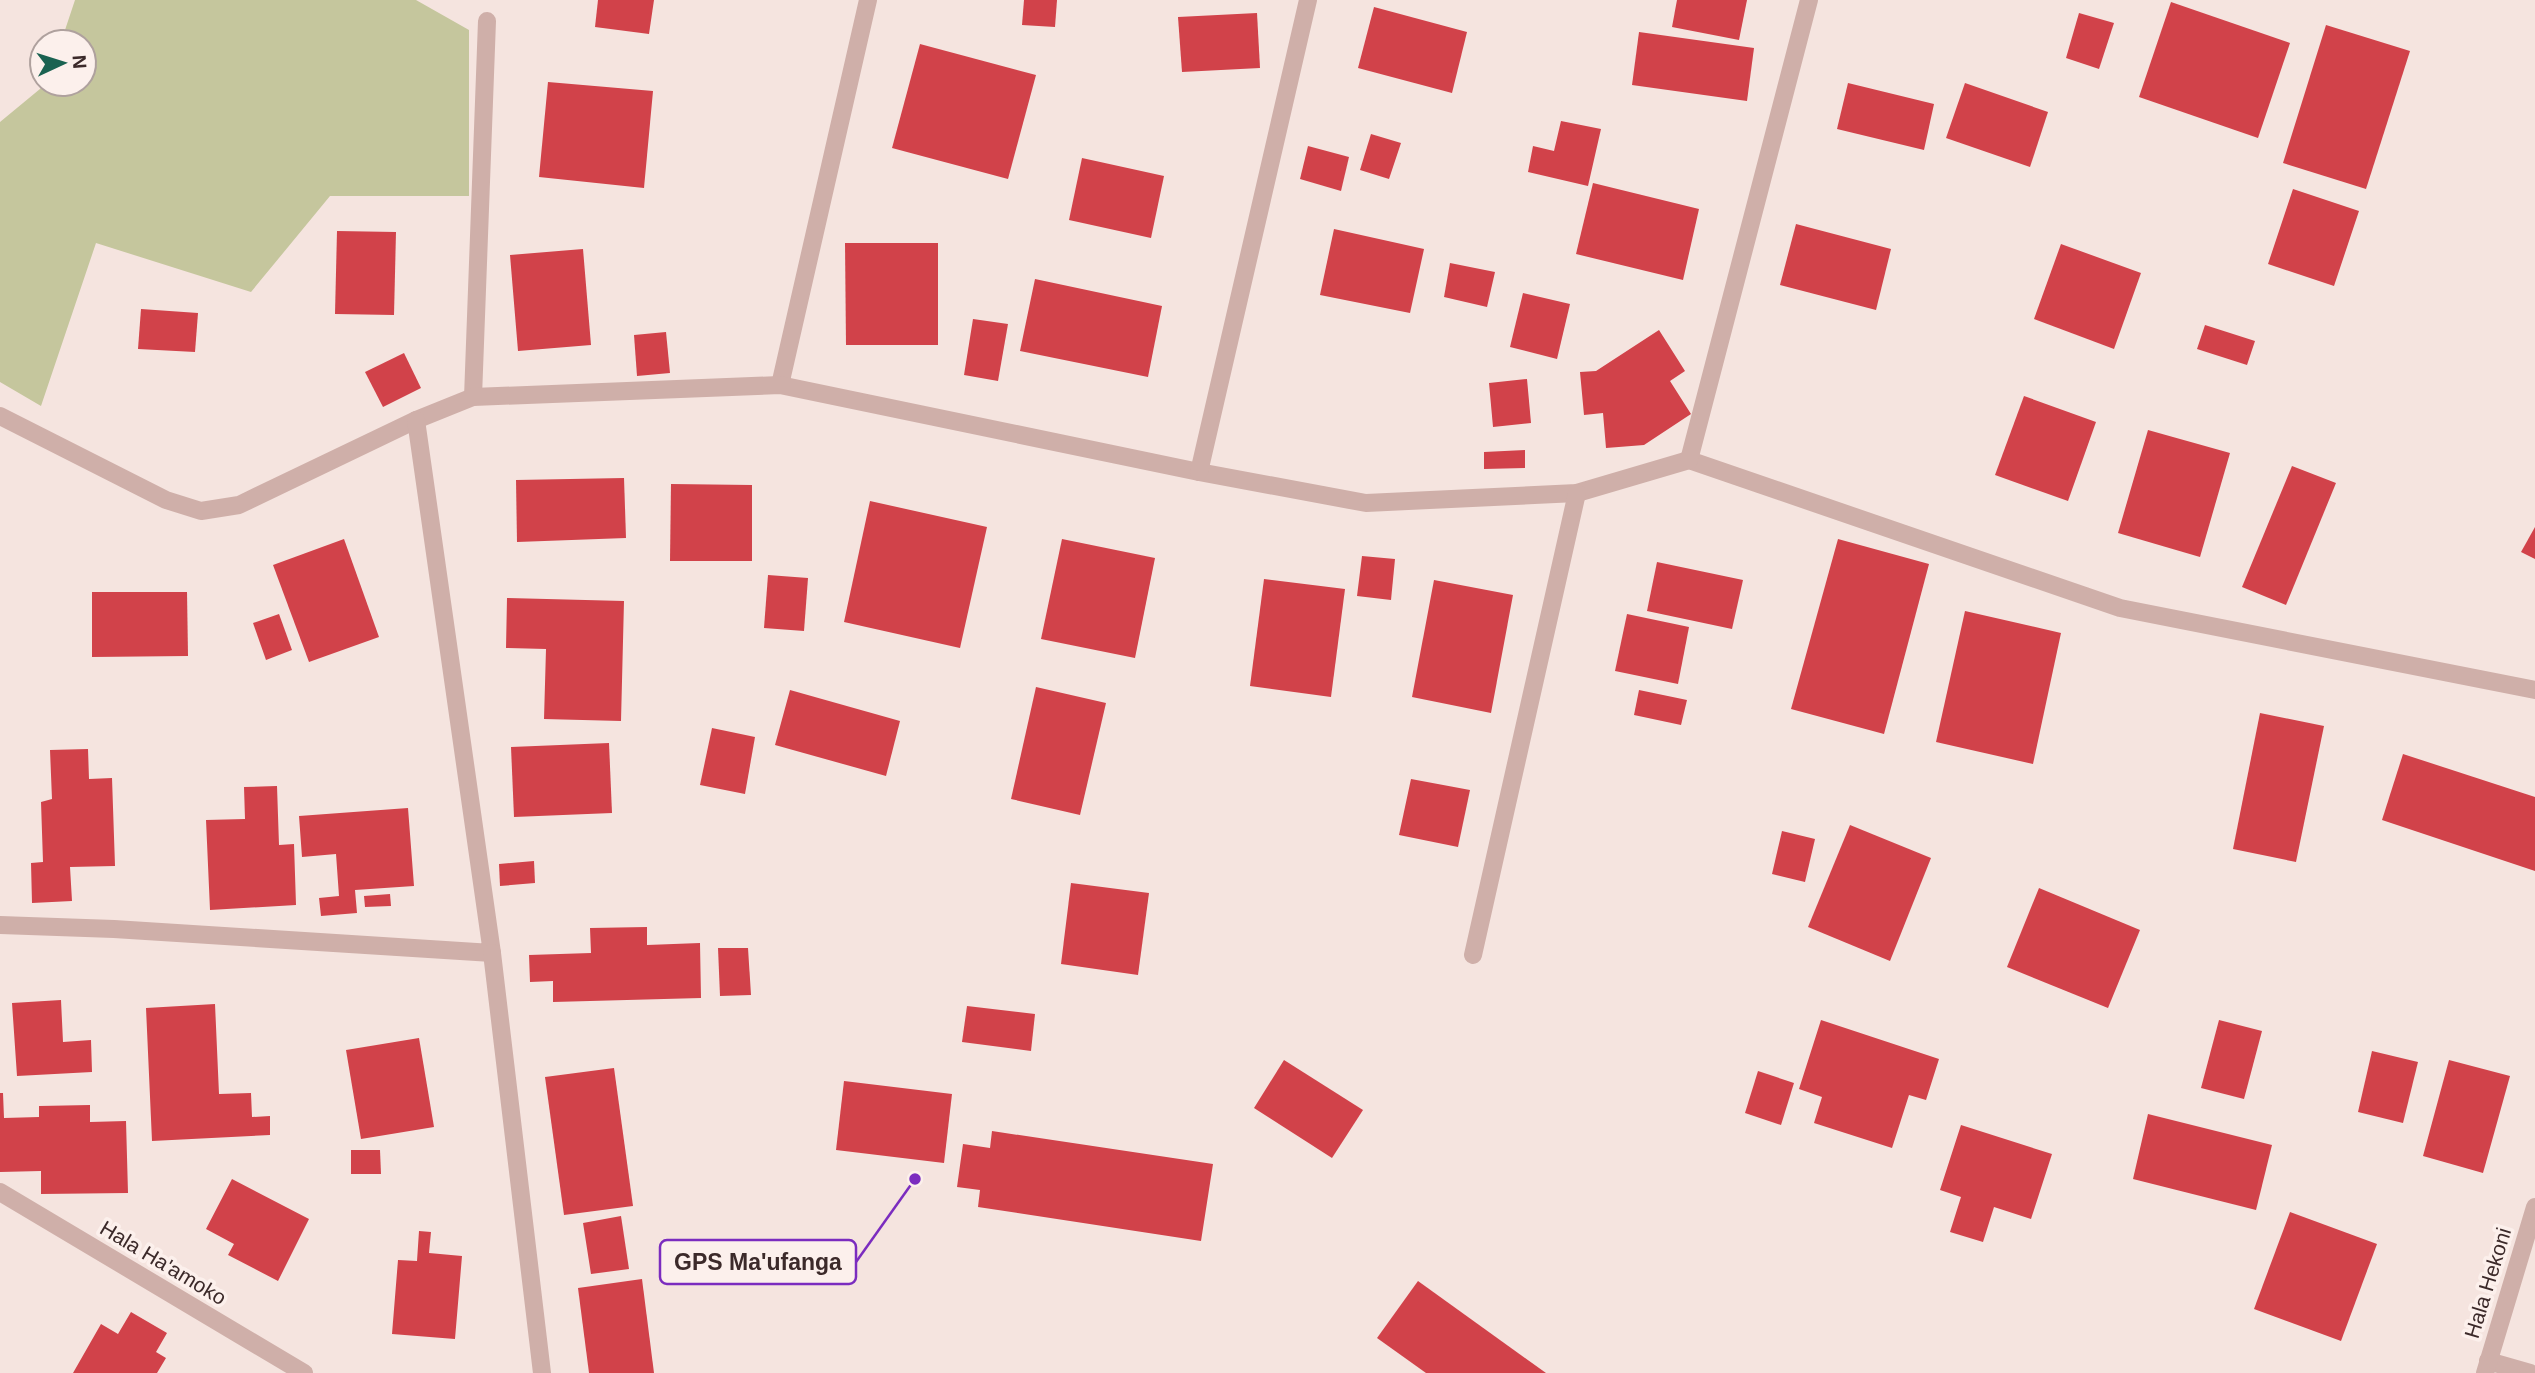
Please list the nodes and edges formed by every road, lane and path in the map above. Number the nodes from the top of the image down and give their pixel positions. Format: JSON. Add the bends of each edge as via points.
{"nodes":[{"id":1,"x":868,"y":0,"type":"edge"},
{"id":2,"x":1308,"y":0,"type":"edge"},
{"id":3,"x":1809,"y":0,"type":"edge"},
{"id":4,"x":487,"y":20,"type":"dead end"},
{"id":5,"x":779,"y":385,"type":"junction"},
{"id":6,"x":473,"y":397,"type":"junction"},
{"id":7,"x":0,"y":416,"type":"edge"},
{"id":8,"x":415,"y":420,"type":"junction"},
{"id":9,"x":1689,"y":460,"type":"junction"},
{"id":10,"x":1199,"y":472,"type":"junction"},
{"id":11,"x":1577,"y":493,"type":"junction"},
{"id":12,"x":2535,"y":690,"type":"edge"},
{"id":13,"x":0,"y":925,"type":"edge"},
{"id":14,"x":492,"y":953,"type":"junction"},
{"id":15,"x":1473,"y":955,"type":"dead end"},
{"id":16,"x":0,"y":1192,"type":"edge"},
{"id":17,"x":2535,"y":1207,"type":"edge"},
{"id":18,"x":2486,"y":1367,"type":"edge"},
{"id":19,"x":304,"y":1373,"type":"edge"},
{"id":20,"x":542,"y":1373,"type":"edge"},
{"id":21,"x":2530,"y":1373,"type":"edge"}],
"edges":[{"from":1,"to":5,"type":"street"},
{"from":2,"to":10,"type":"street"},
{"from":3,"to":9,"type":"street"},
{"from":4,"to":6,"type":"street"},
{"from":5,"to":6,"type":"street"},
{"from":5,"to":10,"type":"street"},
{"from":6,"to":8,"type":"street"},
{"from":7,"to":8,"type":"street","via":[[166,500],[201,511],[239,505]]},
{"from":8,"to":14,"type":"street"},
{"from":9,"to":11,"type":"street"},
{"from":9,"to":12,"type":"street","via":[[2120,608]]},
{"from":10,"to":11,"type":"street","via":[[1366,503]]},
{"from":11,"to":15,"type":"street"},
{"from":13,"to":14,"type":"street"},
{"from":14,"to":20,"type":"street"},
{"from":16,"to":19,"type":"street","name":"Hala Ha'amoko"},
{"from":17,"to":18,"type":"street","name":"Hala Hekoni"},
{"from":18,"to":21,"type":"street"}]}
